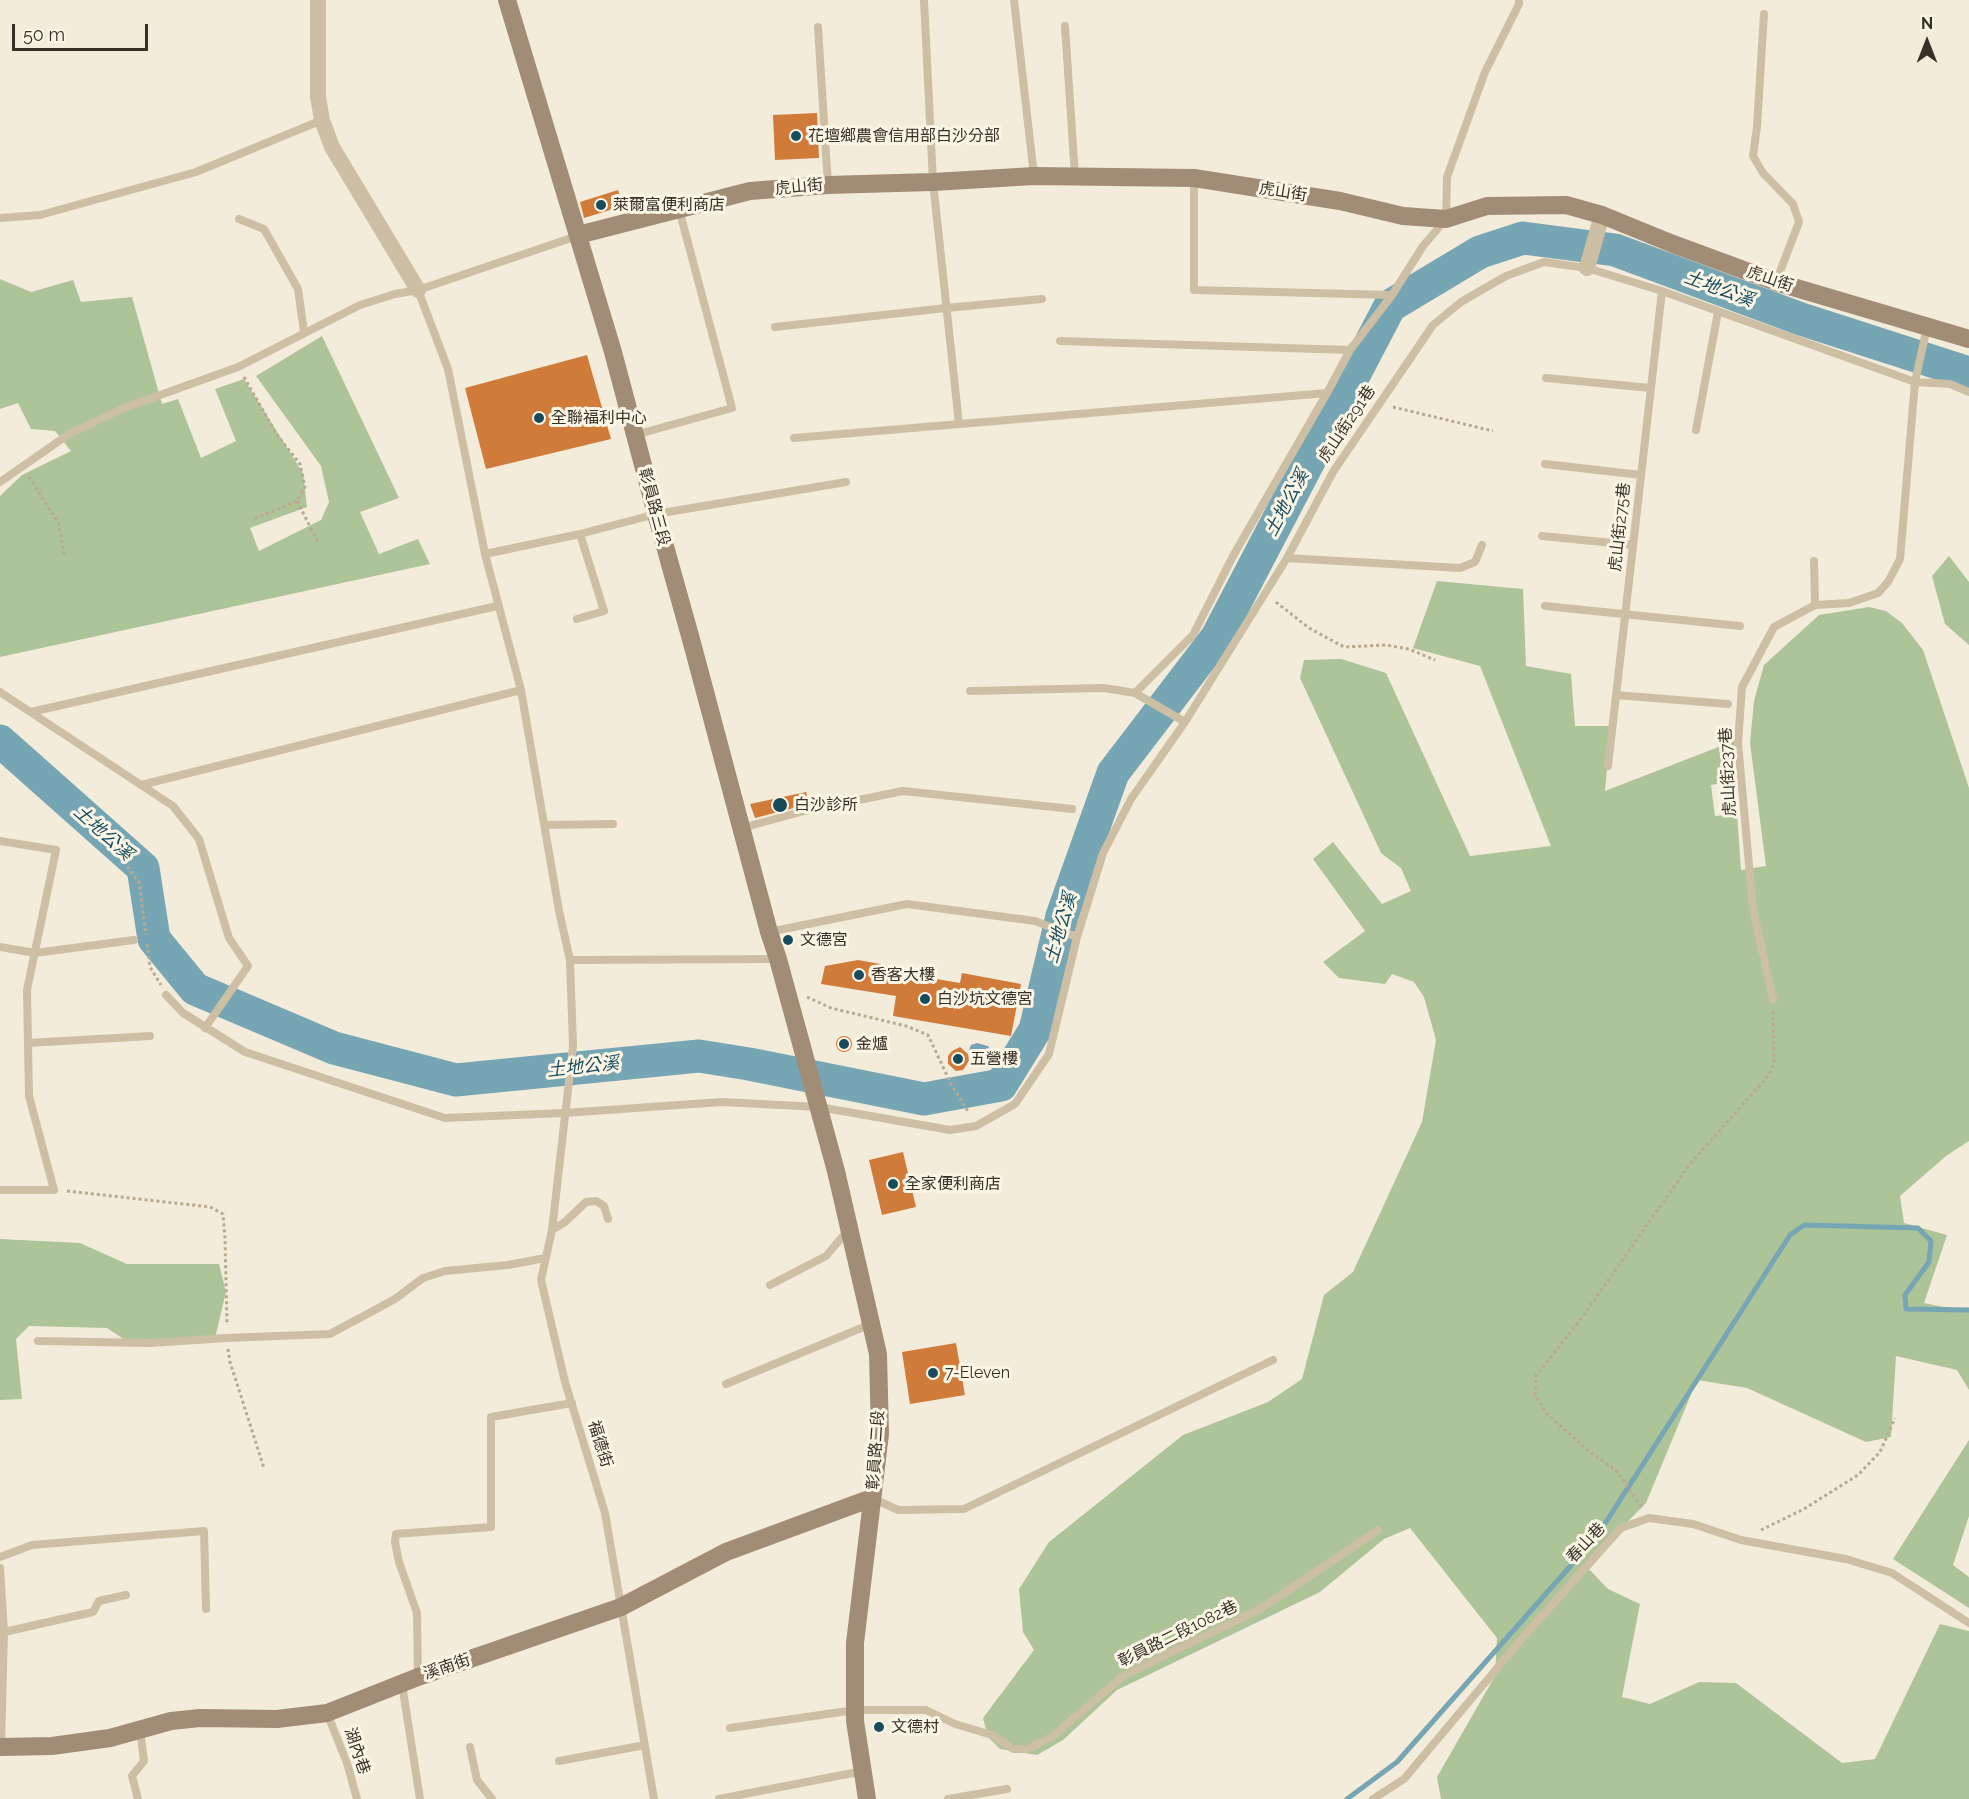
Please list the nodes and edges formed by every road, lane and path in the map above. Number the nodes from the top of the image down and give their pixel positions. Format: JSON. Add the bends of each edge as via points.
{"nodes":[{"id":1,"x":318,"y":0,"type":"edge"},
{"id":2,"x":507,"y":0,"type":"edge"},
{"id":3,"x":924,"y":0,"type":"edge"},
{"id":4,"x":1014,"y":0,"type":"edge"},
{"id":5,"x":1519,"y":0,"type":"edge"},
{"id":6,"x":1764,"y":14,"type":"dead end"},
{"id":7,"x":1065,"y":26,"type":"dead end"},
{"id":8,"x":818,"y":27,"type":"dead end"},
{"id":9,"x":322,"y":120,"type":"junction"},
{"id":10,"x":1034,"y":176,"type":"junction"},
{"id":11,"x":1075,"y":177,"type":"junction"},
{"id":12,"x":1194,"y":178,"type":"junction"},
{"id":13,"x":933,"y":182,"type":"junction"},
{"id":14,"x":828,"y":185,"type":"junction"},
{"id":15,"x":679,"y":209,"type":"junction"},
{"id":16,"x":1602,"y":215,"type":"junction"},
{"id":17,"x":0,"y":218,"type":"edge"},
{"id":18,"x":239,"y":219,"type":"dead end"},
{"id":19,"x":1446,"y":219,"type":"junction"},
{"id":20,"x":578,"y":236,"type":"junction"},
{"id":21,"x":1587,"y":268,"type":"junction"},
{"id":22,"x":1776,"y":282,"type":"junction"},
{"id":23,"x":418,"y":290,"type":"junction"},
{"id":24,"x":1662,"y":291,"type":"junction"},
{"id":25,"x":1392,"y":295,"type":"junction"},
{"id":26,"x":1042,"y":299,"type":"dead end"},
{"id":27,"x":946,"y":308,"type":"junction"},
{"id":28,"x":1718,"y":312,"type":"junction"},
{"id":29,"x":775,"y":327,"type":"dead end"},
{"id":30,"x":1927,"y":327,"type":"junction"},
{"id":31,"x":304,"y":332,"type":"junction"},
{"id":32,"x":1969,"y":339,"type":"edge"},
{"id":33,"x":1060,"y":340,"type":"dead end"},
{"id":34,"x":1350,"y":350,"type":"junction"},
{"id":35,"x":238,"y":367,"type":"junction"},
{"id":36,"x":1546,"y":378,"type":"dead end"},
{"id":37,"x":1915,"y":382,"type":"junction"},
{"id":38,"x":1651,"y":388,"type":"junction"},
{"id":39,"x":1969,"y":392,"type":"edge"},
{"id":40,"x":1327,"y":393,"type":"junction"},
{"id":41,"x":1378,"y":403,"type":"junction"},
{"id":42,"x":959,"y":424,"type":"junction"},
{"id":43,"x":1696,"y":430,"type":"dead end"},
{"id":44,"x":1493,"y":431,"type":"dead end"},
{"id":45,"x":634,"y":435,"type":"junction"},
{"id":46,"x":794,"y":438,"type":"dead end"},
{"id":47,"x":1545,"y":464,"type":"dead end"},
{"id":48,"x":21,"y":466,"type":"junction"},
{"id":49,"x":1641,"y":475,"type":"junction"},
{"id":50,"x":0,"y":482,"type":"edge"},
{"id":51,"x":846,"y":482,"type":"dead end"},
{"id":52,"x":297,"y":501,"type":"junction"},
{"id":53,"x":656,"y":514,"type":"junction"},
{"id":54,"x":254,"y":519,"type":"dead end"},
{"id":55,"x":580,"y":534,"type":"junction"},
{"id":56,"x":1542,"y":536,"type":"dead end"},
{"id":57,"x":319,"y":544,"type":"dead end"},
{"id":58,"x":1482,"y":545,"type":"dead end"},
{"id":59,"x":1633,"y":545,"type":"junction"},
{"id":60,"x":64,"y":554,"type":"dead end"},
{"id":61,"x":485,"y":554,"type":"junction"},
{"id":62,"x":1287,"y":558,"type":"junction"},
{"id":63,"x":1814,"y":561,"type":"dead end"},
{"id":64,"x":1265,"y":594,"type":"junction"},
{"id":65,"x":1815,"y":605,"type":"junction"},
{"id":66,"x":497,"y":606,"type":"junction"},
{"id":67,"x":1545,"y":606,"type":"dead end"},
{"id":68,"x":1625,"y":615,"type":"junction"},
{"id":69,"x":577,"y":619,"type":"dead end"},
{"id":70,"x":1740,"y":626,"type":"dead end"},
{"id":71,"x":1435,"y":660,"type":"dead end"},
{"id":72,"x":521,"y":690,"type":"junction"},
{"id":73,"x":970,"y":691,"type":"dead end"},
{"id":74,"x":0,"y":692,"type":"edge"},
{"id":75,"x":1135,"y":693,"type":"junction"},
{"id":76,"x":1616,"y":695,"type":"junction"},
{"id":77,"x":1728,"y":704,"type":"dead end"},
{"id":78,"x":31,"y":712,"type":"junction"},
{"id":79,"x":1185,"y":722,"type":"junction"},
{"id":80,"x":1608,"y":766,"type":"dead end"},
{"id":81,"x":141,"y":785,"type":"junction"},
{"id":82,"x":1072,"y":809,"type":"dead end"},
{"id":83,"x":613,"y":824,"type":"dead end"},
{"id":84,"x":545,"y":825,"type":"junction"},
{"id":85,"x":742,"y":828,"type":"junction"},
{"id":86,"x":0,"y":841,"type":"edge"},
{"id":87,"x":120,"y":857,"type":"dead end"},
{"id":88,"x":769,"y":932,"type":"junction"},
{"id":89,"x":1073,"y":935,"type":"junction"},
{"id":90,"x":134,"y":940,"type":"dead end"},
{"id":91,"x":0,"y":946,"type":"edge"},
{"id":92,"x":35,"y":953,"type":"junction"},
{"id":93,"x":778,"y":959,"type":"junction"},
{"id":94,"x":570,"y":960,"type":"junction"},
{"id":95,"x":786,"y":988,"type":"junction"},
{"id":96,"x":166,"y":995,"type":"joint"},
{"id":97,"x":1773,"y":999,"type":"joint"},
{"id":98,"x":205,"y":1028,"type":"junction"},
{"id":99,"x":150,"y":1036,"type":"dead end"},
{"id":100,"x":28,"y":1043,"type":"junction"},
{"id":101,"x":816,"y":1099,"type":"junction"},
{"id":102,"x":564,"y":1113,"type":"junction"},
{"id":103,"x":969,"y":1114,"type":"dead end"},
{"id":104,"x":0,"y":1190,"type":"edge"},
{"id":105,"x":54,"y":1190,"type":"junction"},
{"id":106,"x":608,"y":1219,"type":"dead end"},
{"id":107,"x":849,"y":1229,"type":"junction"},
{"id":108,"x":552,"y":1230,"type":"junction"},
{"id":109,"x":545,"y":1257,"type":"junction"},
{"id":110,"x":770,"y":1285,"type":"dead end"},
{"id":111,"x":871,"y":1324,"type":"junction"},
{"id":112,"x":227,"y":1338,"type":"junction"},
{"id":113,"x":38,"y":1341,"type":"dead end"},
{"id":114,"x":1273,"y":1360,"type":"dead end"},
{"id":115,"x":726,"y":1384,"type":"dead end"},
{"id":116,"x":572,"y":1403,"type":"junction"},
{"id":117,"x":1895,"y":1418,"type":"dead end"},
{"id":118,"x":264,"y":1468,"type":"dead end"},
{"id":119,"x":872,"y":1498,"type":"junction"},
{"id":120,"x":1649,"y":1518,"type":"junction"},
{"id":121,"x":1378,"y":1530,"type":"dead end"},
{"id":122,"x":1741,"y":1539,"type":"junction"},
{"id":123,"x":0,"y":1557,"type":"edge"},
{"id":124,"x":0,"y":1568,"type":"edge"},
{"id":125,"x":126,"y":1595,"type":"dead end"},
{"id":126,"x":621,"y":1606,"type":"junction"},
{"id":127,"x":206,"y":1609,"type":"dead end"},
{"id":128,"x":1,"y":1616,"type":"edge"},
{"id":129,"x":1969,"y":1623,"type":"edge"},
{"id":130,"x":4,"y":1632,"type":"junction"},
{"id":131,"x":410,"y":1680,"type":"junction"},
{"id":132,"x":855,"y":1710,"type":"junction"},
{"id":133,"x":327,"y":1713,"type":"junction"},
{"id":134,"x":730,"y":1728,"type":"dead end"},
{"id":135,"x":140,"y":1730,"type":"junction"},
{"id":136,"x":645,"y":1745,"type":"junction"},
{"id":137,"x":0,"y":1747,"type":"edge"},
{"id":138,"x":470,"y":1747,"type":"dead end"},
{"id":139,"x":559,"y":1761,"type":"dead end"},
{"id":140,"x":863,"y":1771,"type":"junction"},
{"id":141,"x":1007,"y":1789,"type":"dead end"},
{"id":142,"x":138,"y":1799,"type":"edge"},
{"id":143,"x":357,"y":1799,"type":"edge"},
{"id":144,"x":420,"y":1799,"type":"edge"},
{"id":145,"x":492,"y":1799,"type":"edge"},
{"id":146,"x":654,"y":1799,"type":"edge"},
{"id":147,"x":719,"y":1799,"type":"edge"},
{"id":148,"x":867,"y":1799,"type":"edge"},
{"id":149,"x":948,"y":1799,"type":"edge"},
{"id":150,"x":1373,"y":1799,"type":"edge"}],
"edges":[{"from":1,"to":9,"type":"street","via":[[318,97]]},
{"from":2,"to":20,"type":"street","name":"彰員路三段"},
{"from":3,"to":13,"type":"lane"},
{"from":4,"to":10,"type":"lane"},
{"from":5,"to":19,"type":"lane","via":[[1485,72],[1448,177]]},
{"from":6,"to":22,"type":"lane","via":[[1753,156],[1763,173],[1793,204],[1799,222]]},
{"from":7,"to":11,"type":"lane"},
{"from":8,"to":14,"type":"lane"},
{"from":9,"to":17,"type":"lane","via":[[196,172],[40,215]]},
{"from":9,"to":23,"type":"street","via":[[332,147]]},
{"from":10,"to":11,"type":"street","name":"虎山街"},
{"from":10,"to":13,"type":"street","name":"虎山街"},
{"from":11,"to":12,"type":"street","name":"虎山街"},
{"from":12,"to":19,"type":"street","name":"虎山街","via":[[1340,201],[1403,216]]},
{"from":12,"to":25,"type":"lane","via":[[1194,290]]},
{"from":13,"to":14,"type":"street","name":"虎山街"},
{"from":13,"to":27,"type":"lane"},
{"from":14,"to":15,"type":"street","name":"虎山街","via":[[750,191]]},
{"from":15,"to":20,"type":"street","name":"虎山街"},
{"from":15,"to":45,"type":"lane","via":[[732,408]]},
{"from":16,"to":19,"type":"street","name":"虎山街","via":[[1566,205],[1487,206]]},
{"from":16,"to":21,"type":"street"},
{"from":16,"to":22,"type":"street","name":"虎山街"},
{"from":18,"to":31,"type":"lane","via":[[264,229],[298,289]]},
{"from":19,"to":25,"type":"lane","via":[[1423,246]]},
{"from":20,"to":23,"type":"lane"},
{"from":20,"to":45,"type":"street","name":"彰員路三段"},
{"from":21,"to":24,"type":"lane","name":"虎山街291巷"},
{"from":21,"to":41,"type":"lane","name":"虎山街291巷","via":[[1544,262],[1506,276],[1461,302],[1433,326]]},
{"from":22,"to":30,"type":"street","name":"虎山街"},
{"from":23,"to":31,"type":"lane","via":[[360,305]]},
{"from":23,"to":61,"type":"lane","name":"福德街","via":[[448,369]]},
{"from":24,"to":28,"type":"lane","name":"虎山街291巷"},
{"from":24,"to":38,"type":"lane","name":"虎山街275巷"},
{"from":25,"to":34,"type":"lane"},
{"from":26,"to":27,"type":"lane"},
{"from":27,"to":29,"type":"lane"},
{"from":27,"to":42,"type":"lane"},
{"from":28,"to":37,"type":"lane","name":"虎山街291巷"},
{"from":28,"to":43,"type":"lane"},
{"from":30,"to":32,"type":"street","name":"虎山街"},
{"from":30,"to":37,"type":"lane","name":"虎山街237巷"},
{"from":31,"to":35,"type":"lane"},
{"from":33,"to":34,"type":"lane"},
{"from":34,"to":40,"type":"lane"},
{"from":35,"to":48,"type":"lane","via":[[124,408],[69,434]]},
{"from":35,"to":52,"type":"path","via":[[276,435],[300,464],[305,487]]},
{"from":36,"to":38,"type":"lane"},
{"from":37,"to":39,"type":"lane","name":"虎山街291巷","via":[[1950,384]]},
{"from":37,"to":65,"type":"lane","name":"虎山街237巷","via":[[1900,559],[1878,593],[1849,603]]},
{"from":38,"to":49,"type":"lane","name":"虎山街275巷"},
{"from":40,"to":42,"type":"lane"},
{"from":40,"to":75,"type":"lane","via":[[1233,556],[1193,635]]},
{"from":41,"to":44,"type":"path"},
{"from":41,"to":62,"type":"lane","name":"虎山街291巷","via":[[1333,472]]},
{"from":42,"to":46,"type":"lane"},
{"from":45,"to":53,"type":"street","name":"彰員路三段"},
{"from":47,"to":49,"type":"lane"},
{"from":48,"to":50,"type":"lane"},
{"from":48,"to":60,"type":"path","via":[[58,524]]},
{"from":49,"to":59,"type":"lane","name":"虎山街275巷"},
{"from":51,"to":53,"type":"lane"},
{"from":52,"to":54,"type":"path"},
{"from":52,"to":57,"type":"path"},
{"from":53,"to":55,"type":"lane"},
{"from":53,"to":85,"type":"street","name":"彰員路三段"},
{"from":55,"to":61,"type":"lane"},
{"from":55,"to":69,"type":"lane","via":[[604,611]]},
{"from":56,"to":59,"type":"lane"},
{"from":58,"to":62,"type":"lane","via":[[1475,562],[1460,568]]},
{"from":59,"to":68,"type":"lane","name":"虎山街275巷"},
{"from":61,"to":66,"type":"lane","name":"福德街"},
{"from":62,"to":64,"type":"lane","name":"虎山街291巷"},
{"from":63,"to":65,"type":"lane"},
{"from":64,"to":71,"type":"path","via":[[1309,628],[1344,647],[1409,648]]},
{"from":64,"to":79,"type":"lane","name":"虎山街291巷"},
{"from":65,"to":97,"type":"lane","name":"虎山街237巷","via":[[1774,627],[1742,687],[1738,743],[1753,909]]},
{"from":66,"to":72,"type":"lane","name":"福德街"},
{"from":66,"to":78,"type":"lane"},
{"from":67,"to":68,"type":"lane"},
{"from":68,"to":70,"type":"lane"},
{"from":68,"to":76,"type":"lane","name":"虎山街275巷"},
{"from":72,"to":81,"type":"lane"},
{"from":72,"to":84,"type":"lane","name":"福德街"},
{"from":73,"to":75,"type":"lane","via":[[1104,688]]},
{"from":74,"to":78,"type":"lane"},
{"from":75,"to":79,"type":"lane"},
{"from":76,"to":77,"type":"lane"},
{"from":76,"to":80,"type":"lane","name":"虎山街275巷"},
{"from":78,"to":81,"type":"lane"},
{"from":79,"to":89,"type":"lane","name":"虎山街291巷","via":[[1131,800],[1102,853]]},
{"from":81,"to":98,"type":"lane","via":[[173,806],[199,839],[229,938],[248,966]]},
{"from":82,"to":85,"type":"lane","via":[[903,791]]},
{"from":83,"to":84,"type":"lane"},
{"from":84,"to":94,"type":"lane","name":"福德街"},
{"from":85,"to":88,"type":"street","name":"彰員路三段"},
{"from":86,"to":92,"type":"lane","via":[[56,850]]},
{"from":87,"to":96,"type":"path","via":[[139,882],[150,967]]},
{"from":88,"to":89,"type":"lane","via":[[907,904],[1035,921]]},
{"from":88,"to":93,"type":"street","name":"彰員路三段"},
{"from":89,"to":101,"type":"lane","name":"虎山街291巷","via":[[1049,1054],[1015,1104],[976,1126],[950,1130]]},
{"from":90,"to":92,"type":"lane"},
{"from":91,"to":92,"type":"lane"},
{"from":92,"to":100,"type":"lane","via":[[27,990]]},
{"from":93,"to":94,"type":"lane"},
{"from":93,"to":95,"type":"street","name":"彰員路三段"},
{"from":94,"to":102,"type":"lane","name":"福德街","via":[[573,1046]]},
{"from":95,"to":101,"type":"street","name":"彰員路三段"},
{"from":95,"to":103,"type":"path","via":[[831,1008],[928,1035]]},
{"from":96,"to":98,"type":"lane","name":"虎山街291巷"},
{"from":97,"to":120,"type":"path","via":[[1774,1063],[1769,1076],[1690,1164],[1536,1376],[1535,1395],[1547,1414],[1618,1473]]},
{"from":98,"to":102,"type":"lane","name":"虎山街291巷","via":[[245,1052],[445,1118]]},
{"from":99,"to":100,"type":"lane"},
{"from":100,"to":105,"type":"lane","via":[[29,1096]]},
{"from":101,"to":102,"type":"lane","name":"虎山街291巷"},
{"from":101,"to":107,"type":"street","name":"彰員路二段"},
{"from":102,"to":108,"type":"lane","name":"福德街"},
{"from":104,"to":105,"type":"lane"},
{"from":105,"to":112,"type":"path","via":[[210,1207],[223,1214]]},
{"from":106,"to":108,"type":"lane","via":[[604,1206],[597,1201],[586,1202]]},
{"from":107,"to":110,"type":"lane","via":[[826,1256]]},
{"from":107,"to":111,"type":"street","name":"彰員路二段"},
{"from":108,"to":109,"type":"lane","name":"福德街"},
{"from":109,"to":112,"type":"lane","via":[[445,1271],[423,1278],[395,1299],[330,1334]]},
{"from":109,"to":116,"type":"lane","name":"福德街","via":[[541,1280]]},
{"from":111,"to":115,"type":"lane"},
{"from":111,"to":119,"type":"street","name":"彰員路二段","via":[[878,1354],[880,1434]]},
{"from":112,"to":113,"type":"lane","via":[[150,1343]]},
{"from":112,"to":118,"type":"path","via":[[230,1362]]},
{"from":114,"to":119,"type":"lane","via":[[964,1509],[898,1510]]},
{"from":116,"to":126,"type":"lane","name":"福德街","via":[[605,1513]]},
{"from":116,"to":131,"type":"lane","via":[[491,1417],[491,1527],[396,1534],[399,1562],[417,1614]]},
{"from":117,"to":122,"type":"path","via":[[1880,1452],[1858,1475],[1804,1509]]},
{"from":119,"to":126,"type":"street","name":"溪南街","via":[[726,1552]]},
{"from":119,"to":132,"type":"street","name":"彰員路二段","via":[[855,1643]]},
{"from":120,"to":122,"type":"lane","name":"春山巷","via":[[1693,1524]]},
{"from":120,"to":150,"type":"lane","name":"春山巷","via":[[1621,1528],[1404,1779]]},
{"from":121,"to":132,"type":"lane","name":"彰員路二段1082巷","via":[[1262,1608],[1123,1676],[1053,1736],[1028,1749],[1013,1749],[992,1736],[926,1710]]},
{"from":122,"to":129,"type":"lane","name":"春山巷","via":[[1846,1559],[1892,1573]]},
{"from":123,"to":127,"type":"lane","via":[[33,1545],[204,1531]]},
{"from":124,"to":128,"type":"lane"},
{"from":125,"to":130,"type":"lane","via":[[99,1601],[93,1612]]},
{"from":126,"to":131,"type":"street","name":"溪南街"},
{"from":126,"to":136,"type":"lane","name":"福德街"},
{"from":128,"to":130,"type":"lane"},
{"from":130,"to":137,"type":"lane"},
{"from":131,"to":133,"type":"street","name":"溪南街"},
{"from":131,"to":144,"type":"lane"},
{"from":132,"to":134,"type":"lane","name":"彰員路二段1082巷"},
{"from":132,"to":140,"type":"street","name":"彰員路二段"},
{"from":133,"to":135,"type":"street","name":"溪南街","via":[[276,1719],[200,1718]]},
{"from":133,"to":143,"type":"lane","name":"湖內巷"},
{"from":135,"to":137,"type":"street","name":"溪南街","via":[[52,1746]]},
{"from":135,"to":142,"type":"lane","via":[[144,1761],[132,1776]]},
{"from":136,"to":139,"type":"lane"},
{"from":136,"to":146,"type":"lane","name":"福德街"},
{"from":138,"to":145,"type":"lane","via":[[477,1780]]},
{"from":140,"to":147,"type":"lane"},
{"from":140,"to":148,"type":"street","name":"彰員路二段"},
{"from":141,"to":149,"type":"lane"}]}
